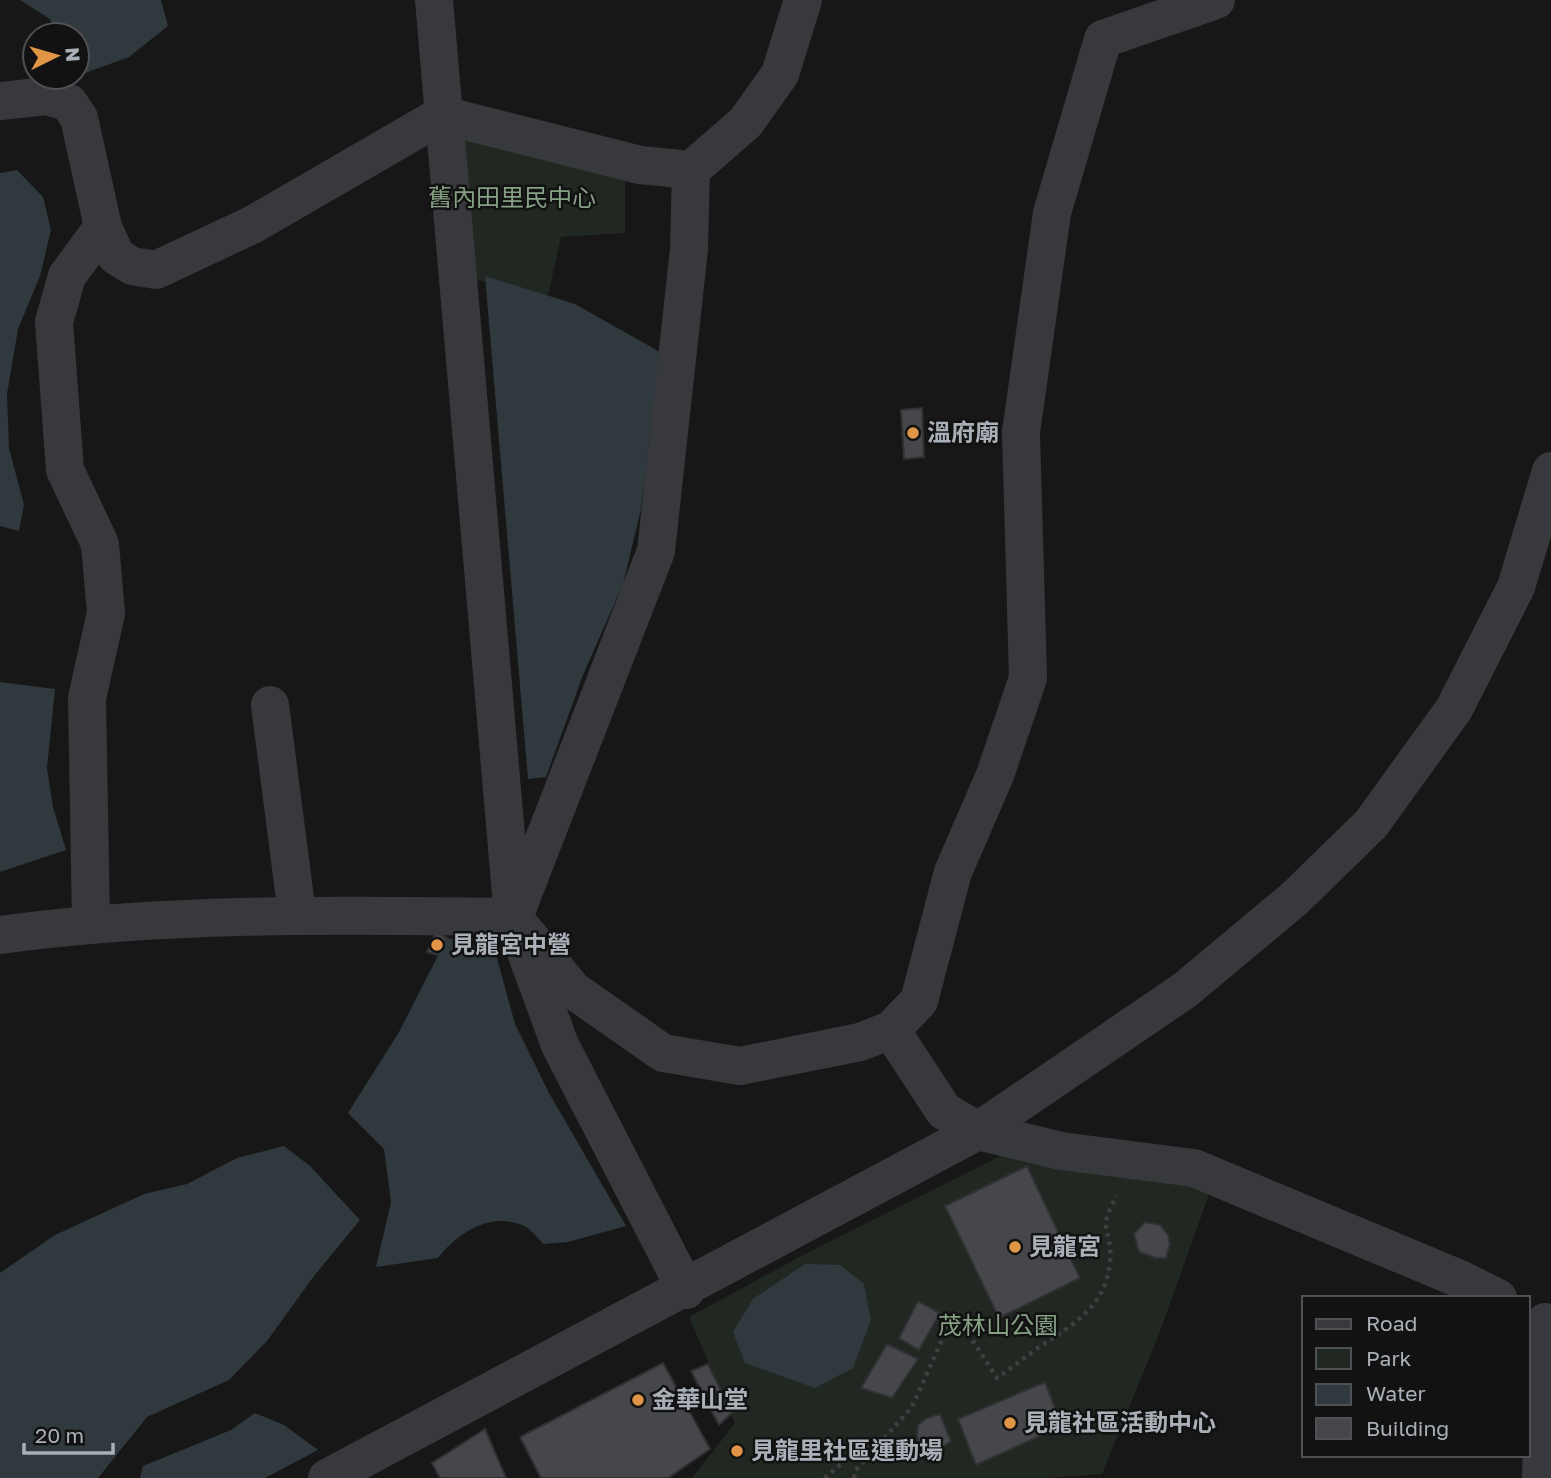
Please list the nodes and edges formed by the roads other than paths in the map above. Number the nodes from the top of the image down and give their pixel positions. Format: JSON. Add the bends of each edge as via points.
{"nodes":[{"id":1,"x":434,"y":0,"type":"edge"},
{"id":2,"x":803,"y":0,"type":"edge"},
{"id":3,"x":1216,"y":0,"type":"edge"},
{"id":4,"x":0,"y":101,"type":"edge"},
{"id":5,"x":442,"y":115,"type":"junction"},
{"id":6,"x":691,"y":170,"type":"junction"},
{"id":7,"x":103,"y":227,"type":"junction"},
{"id":8,"x":1551,"y":471,"type":"edge"},
{"id":9,"x":270,"y":705,"type":"dead end"},
{"id":10,"x":298,"y":914,"type":"junction"},
{"id":11,"x":513,"y":917,"type":"junction"},
{"id":12,"x":92,"y":923,"type":"junction"},
{"id":13,"x":0,"y":935,"type":"edge"},
{"id":14,"x":891,"y":1030,"type":"junction"},
{"id":15,"x":978,"y":1131,"type":"junction"},
{"id":16,"x":686,"y":1290,"type":"junction"},
{"id":17,"x":1494,"y":1296,"type":"edge"},
{"id":18,"x":1542,"y":1320,"type":"edge"},
{"id":19,"x":327,"y":1478,"type":"edge"},
{"id":20,"x":1541,"y":1478,"type":"edge"}],
"edges":[{"from":1,"to":5,"type":"street"},
{"from":2,"to":6,"type":"street","via":[[780,74],[746,122]]},
{"from":3,"to":14,"type":"street","via":[[1103,39],[1052,213],[1021,432],[1028,678],[995,775],[953,872],[919,1001]]},
{"from":4,"to":7,"type":"street","via":[[47,96],[69,103],[79,118]]},
{"from":5,"to":6,"type":"street","via":[[640,165]]},
{"from":5,"to":7,"type":"street","via":[[252,225],[156,270],[132,266],[116,256]]},
{"from":5,"to":11,"type":"street"},
{"from":6,"to":11,"type":"street","via":[[689,250],[656,551]]},
{"from":7,"to":12,"type":"street","via":[[67,275],[54,322],[65,470],[100,544],[106,613],[87,698]]},
{"from":8,"to":15,"type":"street","via":[[1516,587],[1479,660],[1454,709],[1371,824],[1294,900],[1185,990]]},
{"from":9,"to":10,"type":"street"},
{"from":10,"to":11,"type":"street"},
{"from":10,"to":12,"type":"street"},
{"from":11,"to":14,"type":"street","via":[[573,990],[663,1053],[740,1066],[860,1042]]},
{"from":11,"to":16,"type":"street","via":[[560,1045]]},
{"from":12,"to":13,"type":"street"},
{"from":14,"to":15,"type":"street","via":[[944,1111]]},
{"from":15,"to":16,"type":"street"},
{"from":15,"to":17,"type":"street","via":[[1061,1151],[1194,1168]]},
{"from":16,"to":19,"type":"street"},
{"from":18,"to":20,"type":"street"}]}
